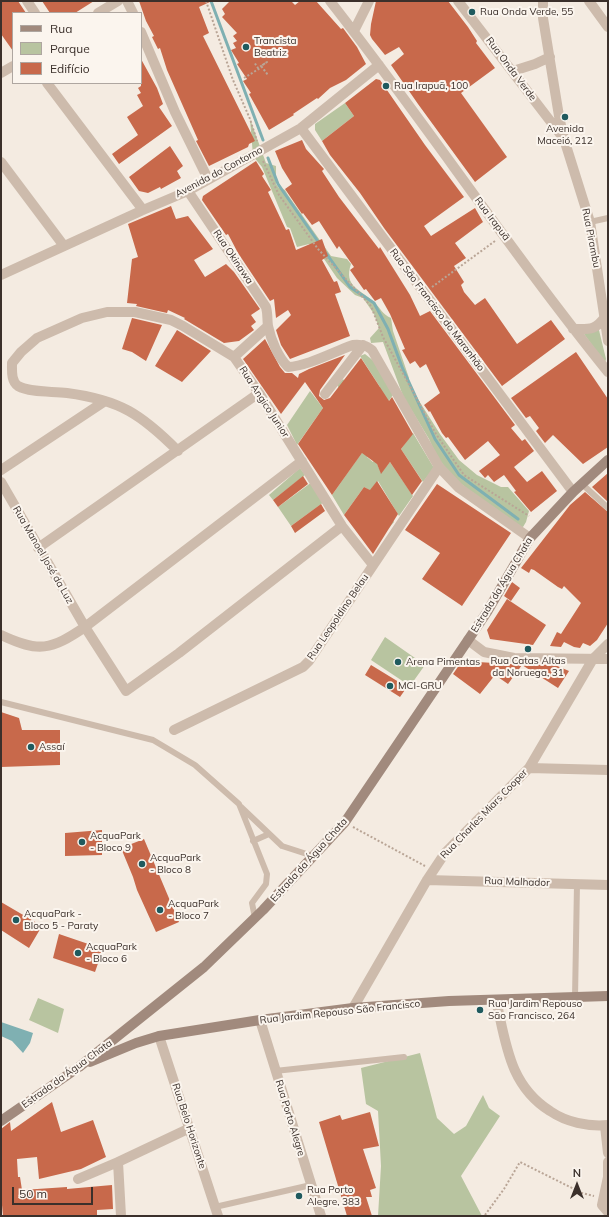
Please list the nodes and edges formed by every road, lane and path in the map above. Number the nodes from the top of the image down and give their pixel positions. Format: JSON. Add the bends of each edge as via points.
{"nodes":[{"id":1,"x":27,"y":1,"type":"edge"},
{"id":2,"x":118,"y":1,"type":"edge"},
{"id":3,"x":127,"y":1,"type":"edge"},
{"id":4,"x":206,"y":1,"type":"edge"},
{"id":5,"x":330,"y":1,"type":"edge"},
{"id":6,"x":369,"y":1,"type":"edge"},
{"id":7,"x":458,"y":1,"type":"edge"},
{"id":8,"x":543,"y":1,"type":"edge"},
{"id":9,"x":589,"y":1,"type":"edge"},
{"id":10,"x":34,"y":12,"type":"edge"},
{"id":11,"x":100,"y":12,"type":"edge"},
{"id":12,"x":132,"y":12,"type":"edge"},
{"id":13,"x":608,"y":27,"type":"edge"},
{"id":14,"x":354,"y":31,"type":"junction"},
{"id":15,"x":142,"y":34,"type":"edge"},
{"id":16,"x":550,"y":57,"type":"junction"},
{"id":17,"x":254,"y":62,"type":"dead end"},
{"id":18,"x":379,"y":65,"type":"junction"},
{"id":19,"x":12,"y":67,"type":"edge"},
{"id":20,"x":513,"y":71,"type":"junction"},
{"id":21,"x":1,"y":73,"type":"edge"},
{"id":22,"x":244,"y":78,"type":"dead end"},
{"id":23,"x":48,"y":84,"type":"edge"},
{"id":24,"x":301,"y":128,"type":"junction"},
{"id":25,"x":564,"y":138,"type":"junction"},
{"id":26,"x":259,"y":147,"type":"dead end"},
{"id":27,"x":261,"y":154,"type":"dead end"},
{"id":28,"x":1,"y":162,"type":"edge"},
{"id":29,"x":208,"y":179,"type":"junction"},
{"id":30,"x":188,"y":191,"type":"junction"},
{"id":31,"x":143,"y":210,"type":"junction"},
{"id":32,"x":608,"y":218,"type":"edge"},
{"id":33,"x":590,"y":222,"type":"junction"},
{"id":34,"x":504,"y":234,"type":"junction"},
{"id":35,"x":64,"y":246,"type":"junction"},
{"id":36,"x":1,"y":275,"type":"edge"},
{"id":37,"x":424,"y":293,"type":"junction"},
{"id":38,"x":606,"y":317,"type":"junction"},
{"id":39,"x":268,"y":326,"type":"junction"},
{"id":40,"x":573,"y":329,"type":"junction"},
{"id":41,"x":608,"y":341,"type":"edge"},
{"id":42,"x":363,"y":345,"type":"junction"},
{"id":43,"x":234,"y":357,"type":"junction"},
{"id":44,"x":608,"y":372,"type":"edge"},
{"id":45,"x":259,"y":393,"type":"junction"},
{"id":46,"x":325,"y":394,"type":"dead end"},
{"id":47,"x":105,"y":401,"type":"junction"},
{"id":48,"x":178,"y":451,"type":"junction"},
{"id":49,"x":608,"y":460,"type":"edge"},
{"id":50,"x":302,"y":461,"type":"junction"},
{"id":51,"x":439,"y":467,"type":"junction"},
{"id":52,"x":1,"y":470,"type":"edge"},
{"id":53,"x":1,"y":482,"type":"edge"},
{"id":54,"x":582,"y":484,"type":"junction"},
{"id":55,"x":573,"y":492,"type":"junction"},
{"id":56,"x":608,"y":508,"type":"edge"},
{"id":57,"x":529,"y":516,"type":"dead end"},
{"id":58,"x":342,"y":526,"type":"junction"},
{"id":59,"x":530,"y":538,"type":"junction"},
{"id":60,"x":38,"y":548,"type":"junction"},
{"id":61,"x":373,"y":565,"type":"junction"},
{"id":62,"x":85,"y":628,"type":"junction"},
{"id":63,"x":1,"y":635,"type":"edge"},
{"id":64,"x":468,"y":640,"type":"junction"},
{"id":65,"x":608,"y":644,"type":"edge"},
{"id":66,"x":593,"y":659,"type":"junction"},
{"id":67,"x":608,"y":659,"type":"edge"},
{"id":68,"x":1,"y":702,"type":"edge"},
{"id":69,"x":174,"y":730,"type":"dead end"},
{"id":70,"x":529,"y":768,"type":"junction"},
{"id":71,"x":608,"y":770,"type":"edge"},
{"id":72,"x":239,"y":804,"type":"junction"},
{"id":73,"x":345,"y":822,"type":"junction"},
{"id":74,"x":269,"y":834,"type":"junction"},
{"id":75,"x":253,"y":841,"type":"junction"},
{"id":76,"x":313,"y":856,"type":"junction"},
{"id":77,"x":433,"y":870,"type":"junction"},
{"id":78,"x":427,"y":880,"type":"junction"},
{"id":79,"x":577,"y":884,"type":"junction"},
{"id":80,"x":608,"y":885,"type":"edge"},
{"id":81,"x":255,"y":918,"type":"junction"},
{"id":82,"x":608,"y":996,"type":"edge"},
{"id":83,"x":575,"y":998,"type":"junction"},
{"id":84,"x":496,"y":1000,"type":"junction"},
{"id":85,"x":353,"y":1008,"type":"junction"},
{"id":86,"x":260,"y":1020,"type":"junction"},
{"id":87,"x":159,"y":1036,"type":"junction"},
{"id":88,"x":404,"y":1057,"type":"dead end"},
{"id":89,"x":79,"y":1067,"type":"junction"},
{"id":90,"x":276,"y":1070,"type":"junction"},
{"id":91,"x":1,"y":1121,"type":"edge"},
{"id":92,"x":607,"y":1125,"type":"edge"},
{"id":93,"x":190,"y":1128,"type":"junction"},
{"id":94,"x":608,"y":1153,"type":"edge"},
{"id":95,"x":118,"y":1162,"type":"junction"},
{"id":96,"x":608,"y":1162,"type":"edge"},
{"id":97,"x":78,"y":1179,"type":"dead end"},
{"id":98,"x":311,"y":1185,"type":"junction"},
{"id":99,"x":602,"y":1197,"type":"junction"},
{"id":100,"x":217,"y":1212,"type":"edge"},
{"id":101,"x":608,"y":1212,"type":"edge"},
{"id":102,"x":485,"y":1215,"type":"dead end"},
{"id":103,"x":121,"y":1216,"type":"edge"},
{"id":104,"x":321,"y":1216,"type":"edge"}],
"edges":[{"from":1,"to":10,"type":"street"},
{"from":2,"to":11,"type":"street"},
{"from":3,"to":12,"type":"street"},
{"from":4,"to":26,"type":"path"},
{"from":5,"to":14,"type":"street","name":"Rua Irapuã"},
{"from":6,"to":14,"type":"street"},
{"from":7,"to":20,"type":"street","name":"Rua Onda Verde"},
{"from":8,"to":16,"type":"street","via":[[543,18]]},
{"from":9,"to":13,"type":"street"},
{"from":14,"to":18,"type":"street","name":"Rua Irapuã"},
{"from":15,"to":29,"type":"street","via":[[175,112]]},
{"from":16,"to":20,"type":"street"},
{"from":16,"to":25,"type":"street"},
{"from":17,"to":22,"type":"path","via":[[258,68],[267,62],[261,66],[268,75],[262,67]]},
{"from":18,"to":24,"type":"street","name":"Avenida do Contorno"},
{"from":18,"to":34,"type":"street","name":"Rua Irapuã"},
{"from":19,"to":21,"type":"street"},
{"from":20,"to":25,"type":"street","name":"Rua Onda Verde"},
{"from":23,"to":31,"type":"street"},
{"from":24,"to":29,"type":"street","name":"Avenida do Contorno"},
{"from":24,"to":37,"type":"street","name":"Rua São Francisco do Maranhão"},
{"from":25,"to":33,"type":"street","name":"Rua Pirambu"},
{"from":27,"to":57,"type":"path","via":[[279,195],[318,249],[371,306],[383,337],[436,434],[464,475]]},
{"from":28,"to":35,"type":"street"},
{"from":29,"to":30,"type":"street","name":"Avenida do Contorno"},
{"from":30,"to":31,"type":"street","name":"Avenida do Contorno"},
{"from":30,"to":39,"type":"street","name":"Rua Okinawa","via":[[266,307]]},
{"from":31,"to":35,"type":"street","name":"Avenida do Contorno"},
{"from":32,"to":33,"type":"lane"},
{"from":33,"to":38,"type":"street","name":"Rua Pirambu"},
{"from":34,"to":37,"type":"path"},
{"from":34,"to":40,"type":"street","name":"Rua Irapuã"},
{"from":35,"to":36,"type":"street","name":"Avenida do Contorno"},
{"from":37,"to":55,"type":"street","name":"Rua São Francisco do Maranhão"},
{"from":38,"to":40,"type":"street","via":[[600,325],[592,329]]},
{"from":38,"to":41,"type":"street","name":"Rua Pirambu"},
{"from":39,"to":42,"type":"street","name":"Rua Okinawa","via":[[277,352],[288,367],[301,366],[353,345]]},
{"from":39,"to":43,"type":"street"},
{"from":40,"to":44,"type":"street","name":"Rua Irapuã"},
{"from":42,"to":46,"type":"street"},
{"from":42,"to":51,"type":"street","via":[[372,350]]},
{"from":43,"to":45,"type":"street","name":"Rua Angico Junior"},
{"from":43,"to":47,"type":"street","name":"Rua Angico Junior","via":[[171,320],[134,312],[107,312],[82,318],[37,338],[12,363],[12,377],[17,385]]},
{"from":45,"to":48,"type":"street"},
{"from":45,"to":50,"type":"street","name":"Rua Angico Junior"},
{"from":47,"to":48,"type":"street","via":[[134,412]]},
{"from":47,"to":52,"type":"street"},
{"from":48,"to":60,"type":"street"},
{"from":49,"to":54,"type":"street","name":"Estrada da Água Chata"},
{"from":50,"to":58,"type":"street","name":"Rua Angico Junior"},
{"from":50,"to":62,"type":"street"},
{"from":51,"to":59,"type":"street","via":[[459,488]]},
{"from":51,"to":61,"type":"street","name":"Rua Leopoldino Belau"},
{"from":53,"to":60,"type":"street","name":"Rua Manoel José da Luz"},
{"from":54,"to":55,"type":"street","name":"Estrada da Água Chata"},
{"from":54,"to":56,"type":"lane"},
{"from":55,"to":59,"type":"street","name":"Estrada da Água Chata"},
{"from":58,"to":61,"type":"street","name":"Rua Angico Junior"},
{"from":58,"to":62,"type":"street","name":"Rua Manoel José da Luz","via":[[179,654],[126,691]]},
{"from":59,"to":64,"type":"street","name":"Estrada da Água Chata"},
{"from":60,"to":62,"type":"street","name":"Rua Manoel José da Luz"},
{"from":61,"to":69,"type":"street","name":"Rua Leopoldino Belau","via":[[303,667]]},
{"from":62,"to":63,"type":"street","via":[[63,642],[47,647],[21,644]]},
{"from":64,"to":66,"type":"street","via":[[484,652],[514,658]]},
{"from":64,"to":73,"type":"street","name":"Estrada da Água Chata"},
{"from":65,"to":66,"type":"street","name":"Rua Charles Miars Cooper"},
{"from":66,"to":67,"type":"street"},
{"from":66,"to":70,"type":"street","name":"Rua Charles Miars Cooper"},
{"from":68,"to":72,"type":"lane","via":[[153,740],[195,765]]},
{"from":70,"to":71,"type":"street"},
{"from":70,"to":77,"type":"street","name":"Rua Charles Miars Cooper","via":[[444,853]]},
{"from":72,"to":74,"type":"lane"},
{"from":72,"to":75,"type":"lane"},
{"from":73,"to":76,"type":"street","name":"Estrada da Água Chata"},
{"from":73,"to":77,"type":"path"},
{"from":74,"to":75,"type":"lane"},
{"from":74,"to":76,"type":"lane","via":[[282,846]]},
{"from":75,"to":81,"type":"lane","via":[[267,879],[252,902]]},
{"from":76,"to":81,"type":"street","name":"Estrada da Água Chata"},
{"from":77,"to":78,"type":"street","name":"Rua Charles Miars Cooper"},
{"from":78,"to":79,"type":"street","name":"Rua Malhador"},
{"from":78,"to":85,"type":"street","name":"Rua Charles Miars Cooper"},
{"from":79,"to":80,"type":"street","name":"Rua Malhador"},
{"from":79,"to":83,"type":"lane"},
{"from":81,"to":89,"type":"street","name":"Estrada da Água Chata","via":[[204,967]]},
{"from":82,"to":83,"type":"street","name":"Rua Jardim Repouso São Francisco"},
{"from":83,"to":84,"type":"street","name":"Rua Jardim Repouso São Francisco"},
{"from":84,"to":85,"type":"street","name":"Rua Jardim Repouso São Francisco"},
{"from":84,"to":92,"type":"street","via":[[509,1058],[527,1093],[556,1116],[577,1124]]},
{"from":85,"to":86,"type":"street","name":"Rua Jardim Repouso São Francisco"},
{"from":86,"to":87,"type":"street","name":"Rua Jardim Repouso São Francisco"},
{"from":86,"to":90,"type":"street","name":"Rua Porto Alegre"},
{"from":87,"to":89,"type":"street","name":"Rua Jardim Repouso São Francisco"},
{"from":87,"to":93,"type":"street","name":"Rua Belo Horizonte"},
{"from":88,"to":90,"type":"lane"},
{"from":89,"to":91,"type":"street","name":"Estrada da Água Chata"},
{"from":90,"to":98,"type":"street","name":"Rua Porto Alegre"},
{"from":92,"to":94,"type":"street"},
{"from":93,"to":95,"type":"street"},
{"from":93,"to":100,"type":"street","name":"Rua Belo Horizonte"},
{"from":95,"to":97,"type":"street"},
{"from":95,"to":103,"type":"street"},
{"from":96,"to":99,"type":"street","via":[[608,1177]]},
{"from":98,"to":100,"type":"lane"},
{"from":98,"to":104,"type":"street","name":"Rua Porto Alegre"},
{"from":99,"to":101,"type":"street","via":[[602,1205]]},
{"from":99,"to":102,"type":"path","via":[[582,1193],[520,1162]]}]}
